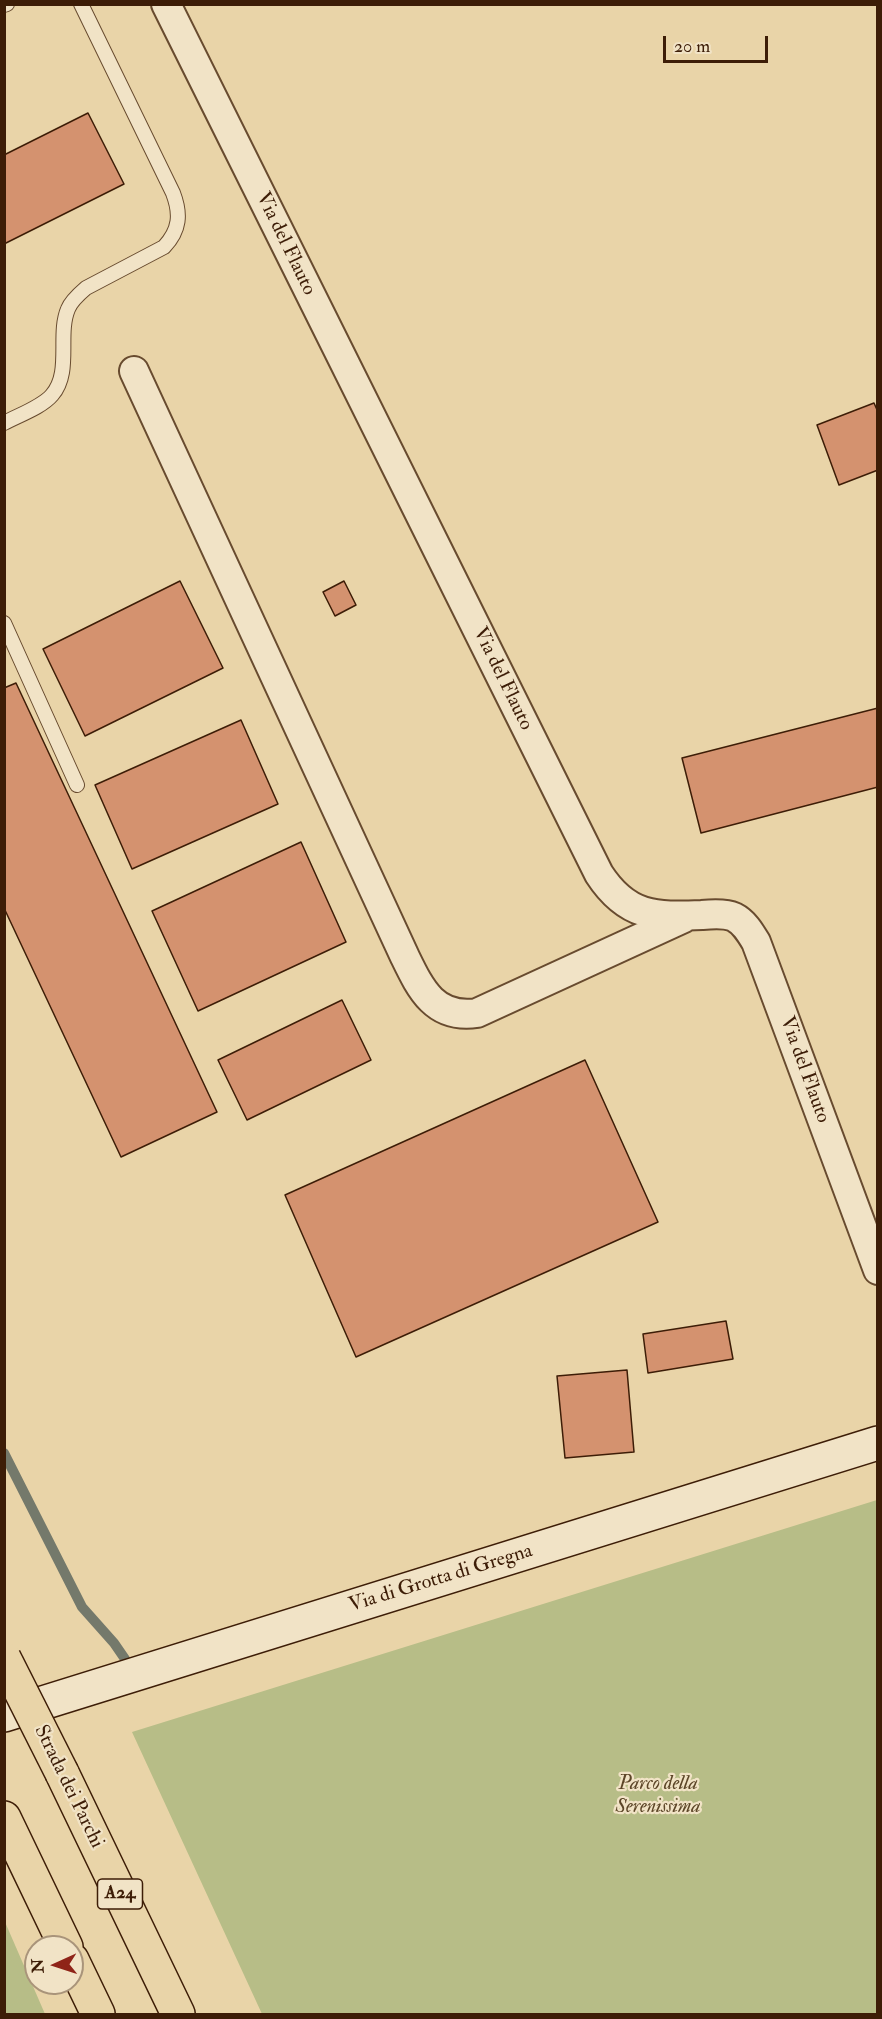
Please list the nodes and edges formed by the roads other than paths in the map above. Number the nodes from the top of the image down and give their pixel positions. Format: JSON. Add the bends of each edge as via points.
{"nodes":[{"id":1,"x":81,"y":4,"type":"edge"},
{"id":2,"x":166,"y":4,"type":"edge"},
{"id":3,"x":134,"y":371,"type":"dead end"},
{"id":4,"x":4,"y":423,"type":"edge"},
{"id":5,"x":4,"y":623,"type":"edge"},
{"id":6,"x":77,"y":785,"type":"dead end"},
{"id":7,"x":689,"y":916,"type":"junction"},
{"id":8,"x":878,"y":1270,"type":"edge"},
{"id":9,"x":878,"y":1443,"type":"edge"},
{"id":10,"x":4,"y":1658,"type":"edge"},
{"id":11,"x":4,"y":1715,"type":"edge"},
{"id":12,"x":4,"y":1818,"type":"edge"},
{"id":13,"x":60,"y":1935,"type":"edge"},
{"id":14,"x":84,"y":1985,"type":"edge"},
{"id":15,"x":98,"y":2014,"type":"edge"},
{"id":16,"x":178,"y":2014,"type":"edge"}],
"edges":[{"from":1,"to":4,"type":"lane","via":[[174,193],[180,219],[164,248],[86,288],[76,298],[68,308],[62,364],[53,395],[42,405]]},
{"from":2,"to":7,"type":"street","name":"Via del Flauto","via":[[599,874],[613,892],[634,908],[658,916]]},
{"from":3,"to":7,"type":"street","via":[[405,957],[432,1001],[450,1012],[477,1013]]},
{"from":5,"to":6,"type":"lane"},
{"from":7,"to":8,"type":"street","name":"Via del Flauto","via":[[733,916],[756,942]]},
{"from":9,"to":11,"type":"street","name":"Via di Grotta di Gregna"},
{"from":10,"to":16,"type":"highway","name":"Strada dei Parchi","number":"A24","bridge":true},
{"from":12,"to":13,"type":"highway"},
{"from":14,"to":15,"type":"highway"}]}
